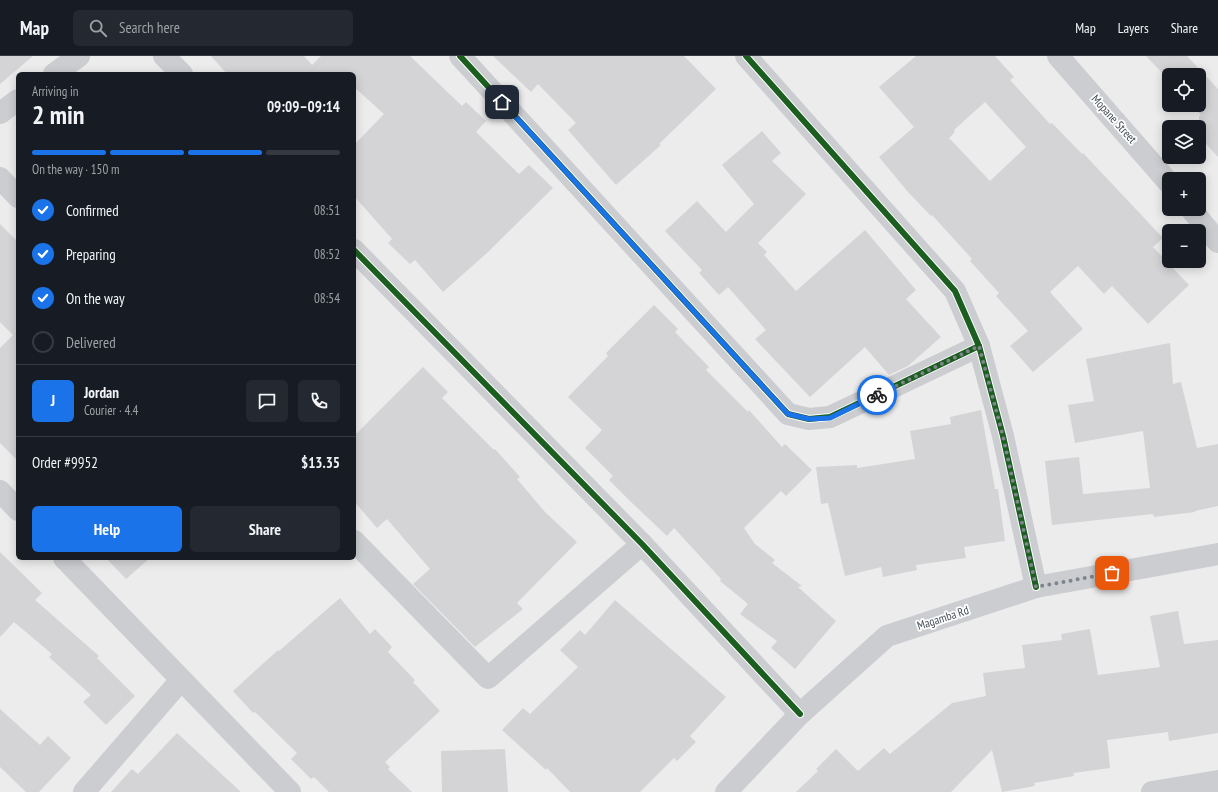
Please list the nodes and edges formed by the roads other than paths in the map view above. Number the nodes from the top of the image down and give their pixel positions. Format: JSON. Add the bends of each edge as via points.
{"nodes":[{"id":1,"x":79,"y":56,"type":"edge"},
{"id":2,"x":164,"y":56,"type":"edge"},
{"id":3,"x":460,"y":56,"type":"edge"},
{"id":4,"x":746,"y":56,"type":"edge"},
{"id":5,"x":1058,"y":56,"type":"edge"},
{"id":6,"x":57,"y":72,"type":"edge"},
{"id":7,"x":180,"y":72,"type":"edge"},
{"id":8,"x":16,"y":101,"type":"edge"},
{"id":9,"x":0,"y":113,"type":"edge"},
{"id":10,"x":1162,"y":175,"type":"edge"},
{"id":11,"x":0,"y":178,"type":"edge"},
{"id":12,"x":16,"y":195,"type":"edge"},
{"id":13,"x":1196,"y":216,"type":"edge"},
{"id":14,"x":1218,"y":242,"type":"edge"},
{"id":15,"x":356,"y":252,"type":"edge"},
{"id":16,"x":979,"y":346,"type":"junction"},
{"id":17,"x":0,"y":491,"type":"edge"},
{"id":18,"x":16,"y":508,"type":"edge"},
{"id":19,"x":356,"y":543,"type":"edge"},
{"id":20,"x":642,"y":544,"type":"junction"},
{"id":21,"x":1218,"y":554,"type":"edge"},
{"id":22,"x":66,"y":560,"type":"edge"},
{"id":23,"x":1036,"y":587,"type":"junction"},
{"id":24,"x":181,"y":680,"type":"junction"},
{"id":25,"x":800,"y":714,"type":"junction"},
{"id":26,"x":1218,"y":781,"type":"edge"},
{"id":27,"x":735,"y":789,"type":"edge"},
{"id":28,"x":84,"y":792,"type":"edge"},
{"id":29,"x":290,"y":792,"type":"edge"},
{"id":30,"x":1152,"y":792,"type":"edge"}],
"edges":[{"from":1,"to":6,"type":"street"},
{"from":2,"to":7,"type":"street"},
{"from":3,"to":16,"type":"street","via":[[788,414],[809,419],[830,418]]},
{"from":4,"to":16,"type":"street","via":[[956,291]]},
{"from":5,"to":10,"type":"street","name":"Mopane Street"},
{"from":8,"to":9,"type":"street"},
{"from":11,"to":12,"type":"street"},
{"from":13,"to":14,"type":"street"},
{"from":15,"to":20,"type":"street"},
{"from":16,"to":23,"type":"street","via":[[1003,436]]},
{"from":17,"to":18,"type":"street"},
{"from":19,"to":20,"type":"street","via":[[488,678]]},
{"from":20,"to":25,"type":"street"},
{"from":21,"to":23,"type":"street","name":"Magamba Rd"},
{"from":22,"to":24,"type":"street"},
{"from":23,"to":25,"type":"street","name":"Magamba Rd","via":[[887,636]]},
{"from":24,"to":28,"type":"street"},
{"from":24,"to":29,"type":"street"},
{"from":25,"to":27,"type":"street","name":"Magamba Rd"},
{"from":26,"to":30,"type":"street"}]}
